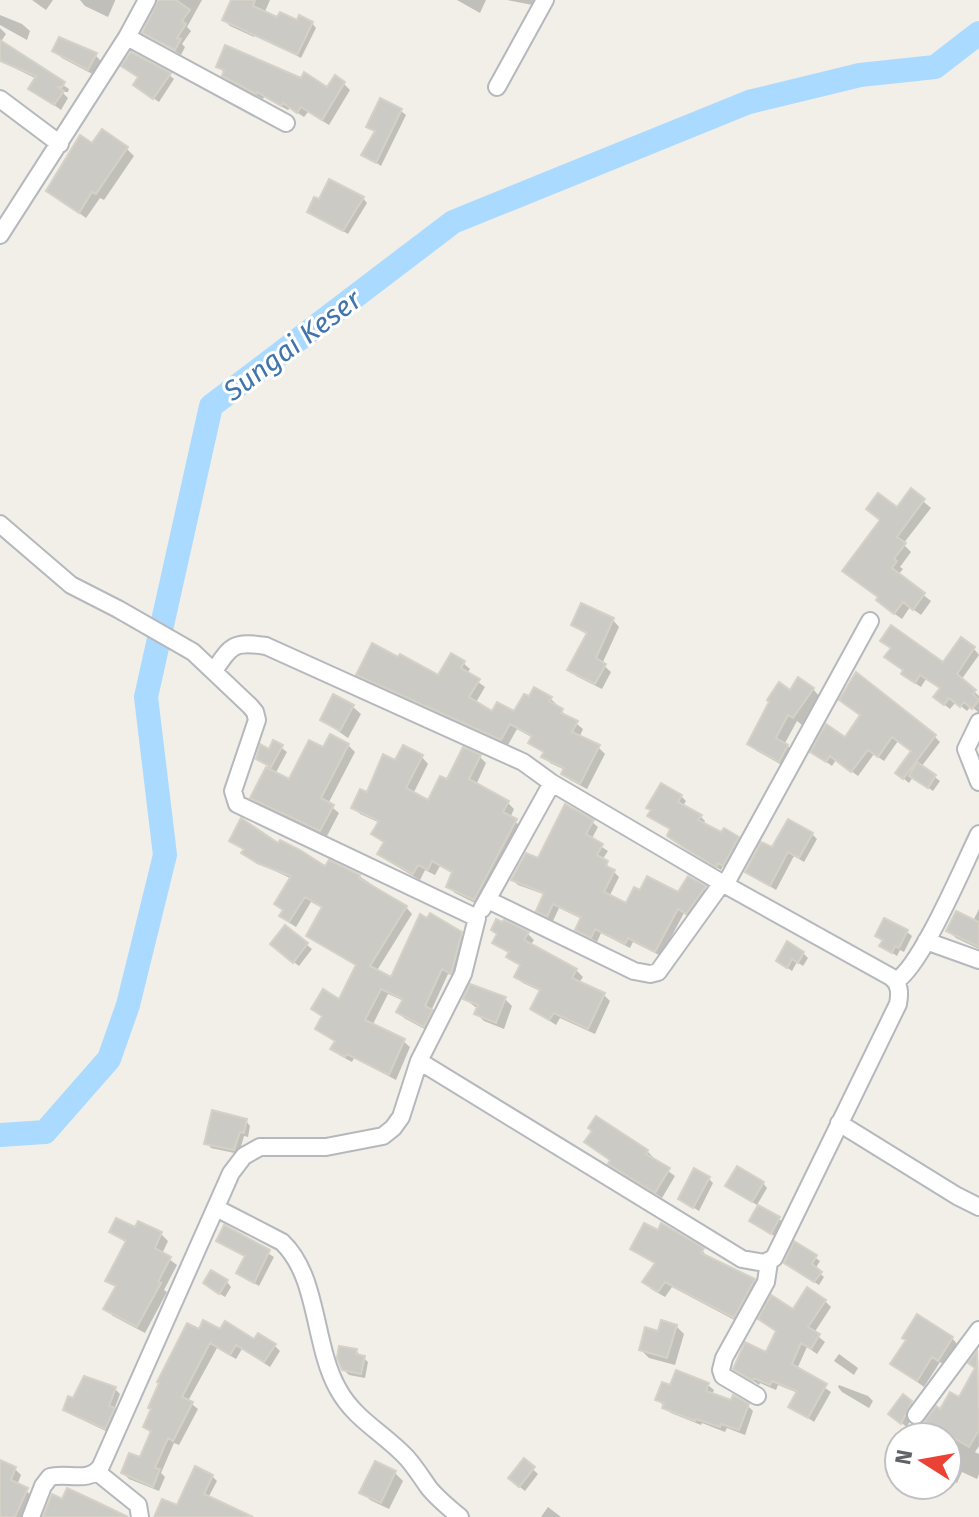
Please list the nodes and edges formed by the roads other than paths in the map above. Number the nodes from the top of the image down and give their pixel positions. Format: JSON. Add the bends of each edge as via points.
{"nodes":[{"id":1,"x":147,"y":0,"type":"edge"},
{"id":2,"x":545,"y":0,"type":"edge"},
{"id":3,"x":127,"y":37,"type":"junction"},
{"id":4,"x":497,"y":87,"type":"dead end"},
{"id":5,"x":0,"y":99,"type":"edge"},
{"id":6,"x":286,"y":123,"type":"dead end"},
{"id":7,"x":60,"y":144,"type":"junction"},
{"id":8,"x":0,"y":235,"type":"edge"},
{"id":9,"x":0,"y":524,"type":"edge"},
{"id":10,"x":870,"y":621,"type":"dead end"},
{"id":11,"x":214,"y":671,"type":"junction"},
{"id":12,"x":979,"y":722,"type":"edge"},
{"id":13,"x":979,"y":782,"type":"edge"},
{"id":14,"x":552,"y":783,"type":"junction"},
{"id":15,"x":979,"y":834,"type":"edge"},
{"id":16,"x":724,"y":884,"type":"junction"},
{"id":17,"x":488,"y":900,"type":"junction"},
{"id":18,"x":477,"y":918,"type":"junction"},
{"id":19,"x":926,"y":941,"type":"junction"},
{"id":20,"x":979,"y":960,"type":"edge"},
{"id":21,"x":896,"y":981,"type":"junction"},
{"id":22,"x":419,"y":1061,"type":"junction"},
{"id":23,"x":839,"y":1123,"type":"junction"},
{"id":24,"x":979,"y":1207,"type":"edge"},
{"id":25,"x":216,"y":1208,"type":"junction"},
{"id":26,"x":769,"y":1262,"type":"junction"},
{"id":27,"x":979,"y":1330,"type":"edge"},
{"id":28,"x":757,"y":1396,"type":"dead end"},
{"id":29,"x":916,"y":1415,"type":"dead end"},
{"id":30,"x":97,"y":1472,"type":"junction"},
{"id":31,"x":31,"y":1517,"type":"edge"},
{"id":32,"x":140,"y":1517,"type":"edge"},
{"id":33,"x":460,"y":1517,"type":"edge"}],
"edges":[{"from":1,"to":3,"type":"street"},
{"from":2,"to":4,"type":"street"},
{"from":3,"to":6,"type":"street"},
{"from":3,"to":7,"type":"street"},
{"from":5,"to":7,"type":"street"},
{"from":7,"to":8,"type":"street"},
{"from":9,"to":11,"type":"street","via":[[71,585],[193,652]]},
{"from":10,"to":16,"type":"street"},
{"from":11,"to":14,"type":"street","via":[[237,644],[266,646],[523,762]]},
{"from":11,"to":18,"type":"street","via":[[257,720],[233,791],[237,804]]},
{"from":12,"to":13,"type":"street","via":[[966,749]]},
{"from":14,"to":16,"type":"street"},
{"from":14,"to":17,"type":"street"},
{"from":15,"to":19,"type":"street"},
{"from":16,"to":17,"type":"street","via":[[658,972],[650,974]]},
{"from":16,"to":21,"type":"street"},
{"from":17,"to":18,"type":"street"},
{"from":18,"to":22,"type":"street","via":[[463,974]]},
{"from":19,"to":20,"type":"street"},
{"from":19,"to":21,"type":"street"},
{"from":21,"to":23,"type":"street","via":[[898,1004]]},
{"from":22,"to":25,"type":"street","via":[[401,1117],[383,1136],[326,1147],[260,1147],[231,1173]]},
{"from":22,"to":26,"type":"street","via":[[742,1259]]},
{"from":23,"to":24,"type":"street"},
{"from":23,"to":26,"type":"street"},
{"from":25,"to":30,"type":"street"},
{"from":25,"to":33,"type":"street","via":[[288,1247],[304,1276],[337,1389]]},
{"from":26,"to":28,"type":"street","via":[[766,1282],[721,1370]]},
{"from":27,"to":29,"type":"street"},
{"from":30,"to":31,"type":"street","via":[[50,1477]]},
{"from":30,"to":32,"type":"street","via":[[138,1505]]}]}
